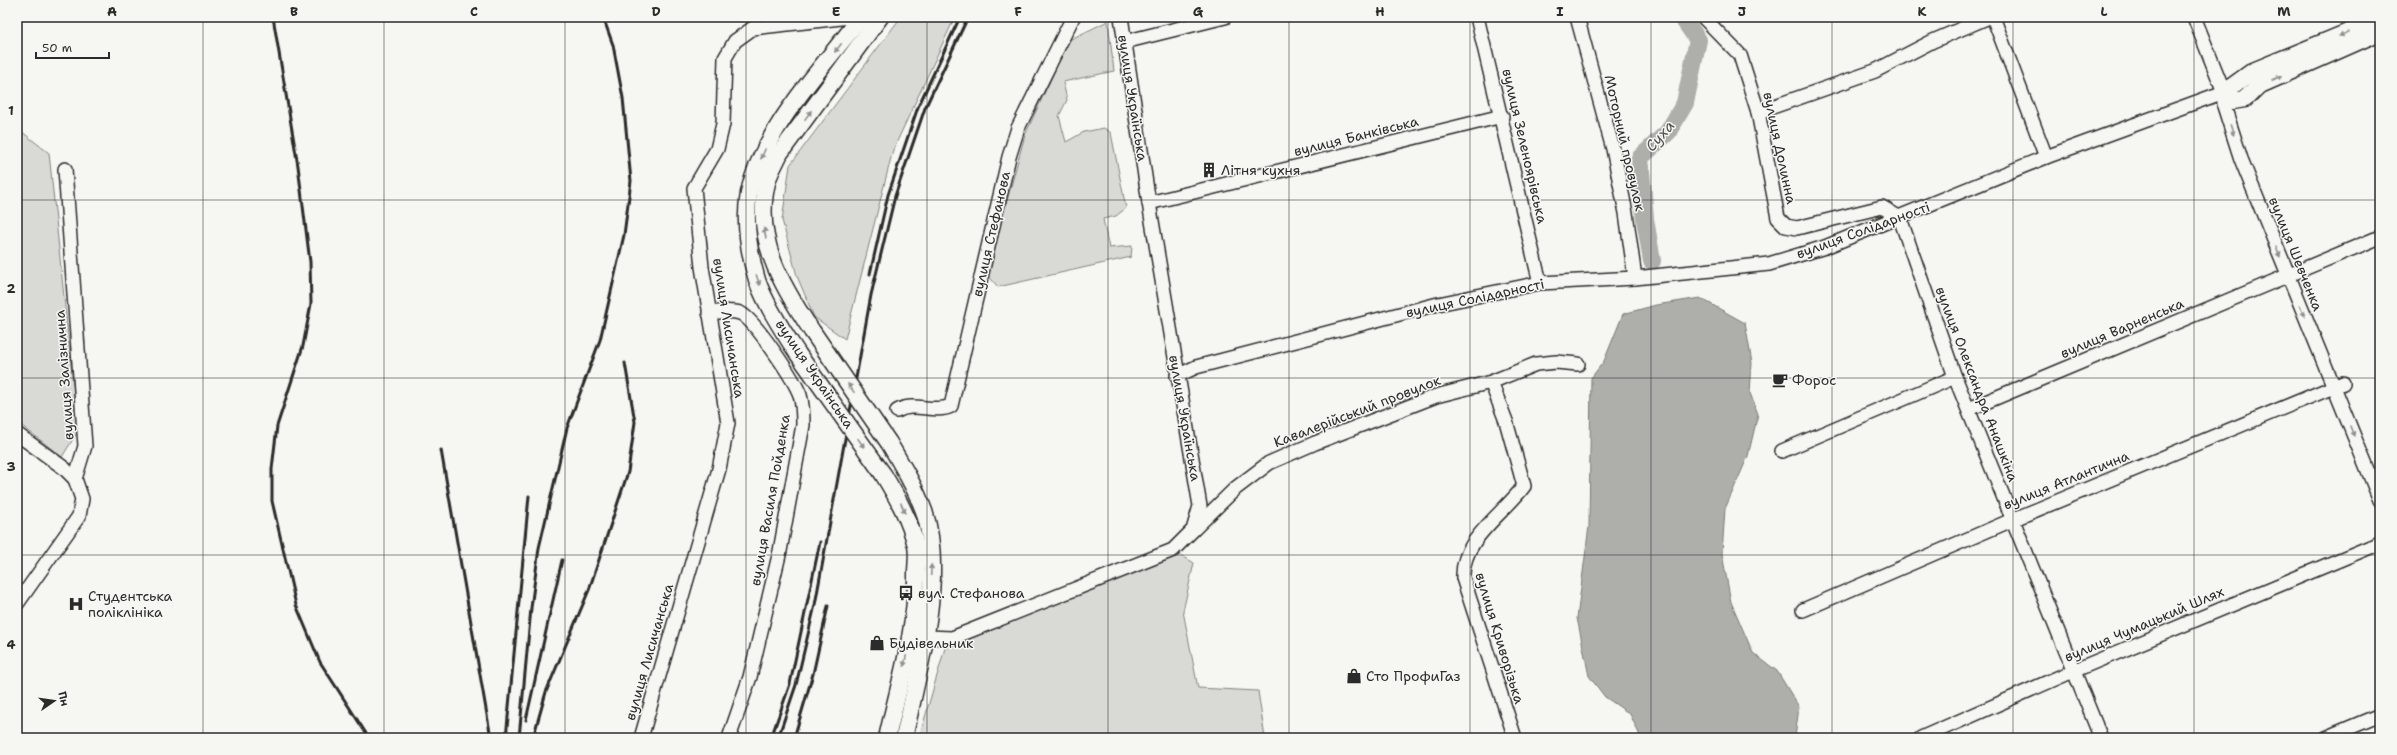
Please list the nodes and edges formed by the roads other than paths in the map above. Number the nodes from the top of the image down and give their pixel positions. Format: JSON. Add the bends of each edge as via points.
{"nodes":[{"id":1,"x":850,"y":17,"type":"edge"},
{"id":2,"x":862,"y":17,"type":"edge"},
{"id":3,"x":880,"y":17,"type":"edge"},
{"id":4,"x":1072,"y":17,"type":"edge"},
{"id":5,"x":1121,"y":17,"type":"edge"},
{"id":6,"x":1225,"y":17,"type":"edge"},
{"id":7,"x":1477,"y":17,"type":"edge"},
{"id":8,"x":1576,"y":17,"type":"edge"},
{"id":9,"x":1704,"y":17,"type":"edge"},
{"id":10,"x":1989,"y":17,"type":"edge"},
{"id":11,"x":1993,"y":17,"type":"edge"},
{"id":12,"x":2194,"y":17,"type":"edge"},
{"id":13,"x":2380,"y":19,"type":"edge"},
{"id":14,"x":2380,"y":32,"type":"edge"},
{"id":15,"x":1124,"y":42,"type":"junction"},
{"id":16,"x":2224,"y":92,"type":"junction"},
{"id":17,"x":1758,"y":112,"type":"junction"},
{"id":18,"x":1502,"y":116,"type":"junction"},
{"id":19,"x":2046,"y":157,"type":"junction"},
{"id":20,"x":65,"y":169,"type":"dead end"},
{"id":21,"x":1149,"y":203,"type":"junction"},
{"id":22,"x":1900,"y":218,"type":"junction"},
{"id":23,"x":2380,"y":237,"type":"edge"},
{"id":24,"x":2292,"y":273,"type":"junction"},
{"id":25,"x":1635,"y":278,"type":"junction"},
{"id":26,"x":1540,"y":282,"type":"junction"},
{"id":27,"x":709,"y":313,"type":"junction"},
{"id":28,"x":1578,"y":364,"type":"dead end"},
{"id":29,"x":1177,"y":376,"type":"junction"},
{"id":30,"x":1955,"y":377,"type":"junction"},
{"id":31,"x":1491,"y":382,"type":"junction"},
{"id":32,"x":2338,"y":385,"type":"junction"},
{"id":33,"x":1969,"y":410,"type":"junction"},
{"id":34,"x":897,"y":412,"type":"dead end"},
{"id":35,"x":17,"y":434,"type":"edge"},
{"id":36,"x":1782,"y":451,"type":"dead end"},
{"id":37,"x":75,"y":479,"type":"junction"},
{"id":38,"x":2380,"y":500,"type":"edge"},
{"id":39,"x":2012,"y":520,"type":"junction"},
{"id":40,"x":1193,"y":530,"type":"junction"},
{"id":41,"x":2380,"y":543,"type":"edge"},
{"id":42,"x":17,"y":604,"type":"edge"},
{"id":43,"x":1803,"y":610,"type":"dead end"},
{"id":44,"x":912,"y":628,"type":"junction"},
{"id":45,"x":926,"y":637,"type":"junction"},
{"id":46,"x":2073,"y":671,"type":"junction"},
{"id":47,"x":2380,"y":715,"type":"edge"},
{"id":48,"x":641,"y":738,"type":"edge"},
{"id":49,"x":729,"y":738,"type":"edge"},
{"id":50,"x":887,"y":738,"type":"edge"},
{"id":51,"x":904,"y":738,"type":"edge"},
{"id":52,"x":1515,"y":738,"type":"edge"},
{"id":53,"x":1921,"y":738,"type":"edge"},
{"id":54,"x":2101,"y":738,"type":"edge"},
{"id":55,"x":2325,"y":738,"type":"edge"}],
"edges":[{"from":1,"to":27,"type":"street","name":"вулиця Лисичанська","via":[[753,28],[735,41],[725,58],[723,124],[717,149],[694,188]]},
{"from":2,"to":44,"type":"main road","name":"вулиця Українська","one_way":true,"bridge":true,"via":[[782,120],[769,141],[749,193],[747,224],[757,280],[783,330],[883,474],[909,522],[916,548],[916,595]]},
{"from":45,"to":3,"type":"main road","name":"вулиця Українська","one_way":true,"bridge":true,"via":[[931,563],[930,537],[924,511],[889,443],[791,300],[768,252],[764,228],[768,179],[780,153]]},
{"from":4,"to":34,"type":"street","name":"вулиця Стефанова","via":[[1018,128],[951,406],[944,409],[905,406]]},
{"from":5,"to":15,"type":"street","name":"вулиця Українська"},
{"from":6,"to":15,"type":"street"},
{"from":7,"to":18,"type":"street","name":"вулиця Зеленоярівська"},
{"from":8,"to":25,"type":"street","name":"Моторний провулок","via":[[1613,149],[1626,213]]},
{"from":9,"to":17,"type":"street","name":"вулиця Долинна","via":[[1740,55]]},
{"from":10,"to":17,"type":"street","via":[[1875,70]]},
{"from":11,"to":19,"type":"street"},
{"from":12,"to":16,"type":"street","name":"вулиця Шевченка"},
{"from":13,"to":16,"type":"main road","name":"вулиця Солідарності","one_way":true,"via":[[2253,71]]},
{"from":16,"to":14,"type":"main road","one_way":true,"via":[[2233,101],[2245,99],[2258,86]]},
{"from":15,"to":21,"type":"street","name":"вулиця Українська"},
{"from":16,"to":19,"type":"street","name":"вулиця Солідарності"},
{"from":16,"to":24,"type":"street","name":"вулиця Шевченка","one_way":true,"via":[[2224,106],[2241,159]]},
{"from":17,"to":22,"type":"street","name":"вулиця Долинна","via":[[1778,218],[1786,226],[1797,228],[1882,206]]},
{"from":18,"to":21,"type":"street","name":"вулиця Банківська"},
{"from":18,"to":26,"type":"street","name":"вулиця Зеленоярівська"},
{"from":19,"to":22,"type":"street","name":"вулиця Солідарності"},
{"from":20,"to":37,"type":"street","name":"вулиця Залізнична","via":[[84,446]]},
{"from":21,"to":29,"type":"street","name":"вулиця Українська"},
{"from":22,"to":25,"type":"street","name":"вулиця Солідарності","via":[[1825,247],[1769,264]]},
{"from":22,"to":30,"type":"street","name":"вулиця Олександра Анашкіна"},
{"from":23,"to":24,"type":"street","name":"вулиця Варненська"},
{"from":24,"to":32,"type":"street","name":"вулиця Шевченка","one_way":true},
{"from":24,"to":33,"type":"street","name":"вулиця Варненська"},
{"from":25,"to":26,"type":"street","name":"вулиця Солідарності"},
{"from":26,"to":29,"type":"street","name":"вулиця Солідарності","via":[[1430,306],[1196,367]]},
{"from":27,"to":48,"type":"street","name":"вулиця Лисичанська","via":[[728,423],[719,469]]},
{"from":27,"to":49,"type":"street","name":"вулиця Василя Пойденка","via":[[740,313],[752,323],[794,384],[803,407],[803,425],[780,551],[750,677]]},
{"from":28,"to":31,"type":"street","name":"Кавалерійський провулок","via":[[1536,364]]},
{"from":29,"to":40,"type":"street","name":"вулиця Українська","via":[[1200,506]]},
{"from":30,"to":33,"type":"street","name":"вулиця Олександра Анашкіна"},
{"from":30,"to":36,"type":"street"},
{"from":31,"to":40,"type":"street","name":"Кавалерійський провулок","via":[[1436,396],[1269,463],[1236,488]]},
{"from":31,"to":52,"type":"street","name":"вулиця Криворізька","via":[[1506,421],[1524,486],[1476,538],[1462,566],[1463,578]]},
{"from":32,"to":38,"type":"street","name":"вулиця Шевченка","one_way":true},
{"from":32,"to":39,"type":"street","name":"вулиця Атлантична"},
{"from":33,"to":39,"type":"street","name":"вулиця Олександра Анашкіна"},
{"from":35,"to":37,"type":"street"},
{"from":37,"to":42,"type":"street","via":[[82,499],[79,516]]},
{"from":39,"to":43,"type":"street","name":"вулиця Атлантична"},
{"from":39,"to":46,"type":"street","name":"вулиця Олександра Анашкіна"},
{"from":40,"to":45,"type":"street","name":"вулиця Українська","via":[[1173,550],[952,638]]},
{"from":41,"to":46,"type":"street","name":"вулиця Чумацький Шлях"},
{"from":44,"to":45,"type":"main road"},
{"from":44,"to":50,"type":"main road","one_way":true},
{"from":45,"to":51,"type":"main road"},
{"from":46,"to":53,"type":"street","name":"вулиця Чумацький Шлях"},
{"from":46,"to":54,"type":"street","name":"вулиця Олександра Анашкіна"},
{"from":47,"to":55,"type":"street"}]}
